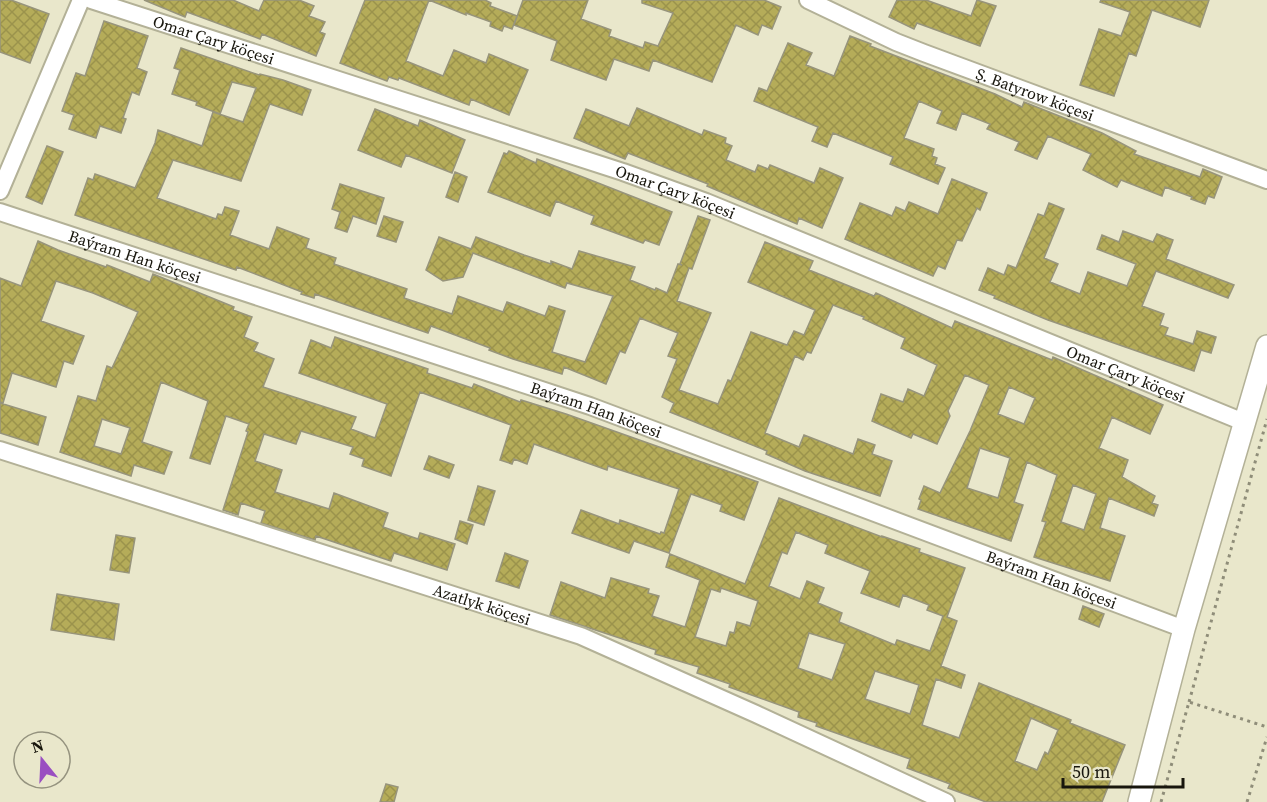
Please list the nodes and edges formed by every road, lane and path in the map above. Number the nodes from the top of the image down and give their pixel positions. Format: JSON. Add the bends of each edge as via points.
{"nodes":[{"id":1,"x":81,"y":0,"type":"edge"},
{"id":2,"x":92,"y":0,"type":"edge"},
{"id":3,"x":808,"y":0,"type":"edge"},
{"id":4,"x":1267,"y":180,"type":"edge"},
{"id":5,"x":0,"y":191,"type":"edge"},
{"id":6,"x":0,"y":212,"type":"edge"},
{"id":7,"x":1267,"y":346,"type":"edge"},
{"id":8,"x":1267,"y":419,"type":"edge"},
{"id":9,"x":1246,"y":423,"type":"junction"},
{"id":10,"x":0,"y":450,"type":"edge"},
{"id":11,"x":1184,"y":629,"type":"junction"},
{"id":12,"x":1189,"y":702,"type":"junction"},
{"id":13,"x":1267,"y":727,"type":"edge"},
{"id":14,"x":1267,"y":737,"type":"edge"},
{"id":15,"x":946,"y":802,"type":"edge"},
{"id":16,"x":1139,"y":802,"type":"edge"},
{"id":17,"x":1161,"y":802,"type":"edge"},
{"id":18,"x":1246,"y":802,"type":"edge"}],
"edges":[{"from":1,"to":5,"type":"street"},
{"from":2,"to":9,"type":"street","name":"Omar Çary köçesi","via":[[706,202]]},
{"from":3,"to":4,"type":"street","name":"Ş. Batyrow köçesi","via":[[905,45]]},
{"from":6,"to":11,"type":"street","name":"Baýram Han köçesi","via":[[590,406]]},
{"from":7,"to":9,"type":"street"},
{"from":8,"to":12,"type":"path"},
{"from":9,"to":11,"type":"street"},
{"from":10,"to":15,"type":"street","name":"Azatlyk köçesi","via":[[581,636]]},
{"from":11,"to":16,"type":"street"},
{"from":12,"to":13,"type":"path"},
{"from":12,"to":17,"type":"path"},
{"from":14,"to":18,"type":"path"}]}
